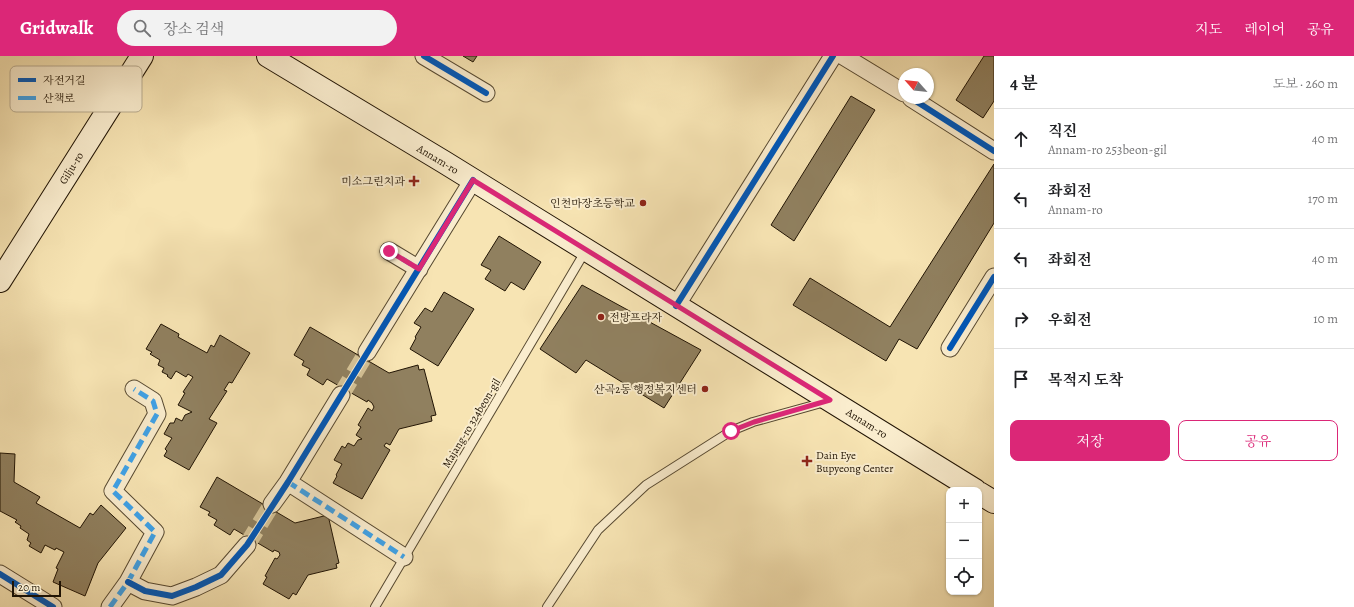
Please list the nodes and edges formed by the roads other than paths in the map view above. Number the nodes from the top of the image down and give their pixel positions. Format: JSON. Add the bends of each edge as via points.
{"nodes":[{"id":1,"x":142,"y":56,"type":"edge"},
{"id":2,"x":268,"y":56,"type":"edge"},
{"id":3,"x":424,"y":56,"type":"edge"},
{"id":4,"x":833,"y":56,"type":"edge"},
{"id":5,"x":843,"y":56,"type":"edge"},
{"id":6,"x":136,"y":66,"type":"edge"},
{"id":7,"x":898,"y":89,"type":"edge"},
{"id":8,"x":486,"y":93,"type":"dead end"},
{"id":9,"x":920,"y":104,"type":"edge"},
{"id":10,"x":107,"y":112,"type":"edge"},
{"id":11,"x":994,"y":151,"type":"edge"},
{"id":12,"x":473,"y":180,"type":"junction"},
{"id":13,"x":586,"y":250,"type":"junction"},
{"id":14,"x":389,"y":251,"type":"dead end"},
{"id":15,"x":419,"y":269,"type":"junction"},
{"id":16,"x":994,"y":277,"type":"edge"},
{"id":17,"x":0,"y":281,"type":"edge"},
{"id":18,"x":676,"y":306,"type":"junction"},
{"id":19,"x":950,"y":348,"type":"dead end"},
{"id":20,"x":367,"y":352,"type":"tunnel mouth"},
{"id":21,"x":134,"y":389,"type":"dead end"},
{"id":22,"x":341,"y":395,"type":"tunnel mouth"},
{"id":23,"x":830,"y":400,"type":"junction"},
{"id":24,"x":288,"y":482,"type":"junction"},
{"id":25,"x":970,"y":487,"type":"edge"},
{"id":26,"x":982,"y":495,"type":"edge"},
{"id":27,"x":994,"y":502,"type":"edge"},
{"id":28,"x":272,"y":504,"type":"tunnel mouth"},
{"id":29,"x":247,"y":545,"type":"tunnel mouth"},
{"id":30,"x":404,"y":557,"type":"junction"},
{"id":31,"x":0,"y":574,"type":"edge"},
{"id":32,"x":128,"y":582,"type":"junction"},
{"id":33,"x":53,"y":607,"type":"edge"},
{"id":34,"x":110,"y":607,"type":"edge"},
{"id":35,"x":375,"y":607,"type":"edge"},
{"id":36,"x":547,"y":607,"type":"edge"}],
"edges":[{"from":1,"to":6,"type":"main road","name":"Gilju-ro"},
{"from":2,"to":12,"type":"main road","name":"Annam-ro"},
{"from":3,"to":8,"type":"street"},
{"from":4,"to":18,"type":"street"},
{"from":5,"to":7,"type":"street"},
{"from":9,"to":11,"type":"street"},
{"from":10,"to":17,"type":"main road","name":"Gilju-ro"},
{"from":12,"to":13,"type":"main road","name":"Annam-ro"},
{"from":12,"to":15,"type":"street"},
{"from":13,"to":18,"type":"main road","name":"Annam-ro"},
{"from":13,"to":30,"type":"lane","name":"Majang-ro 324beon-gil"},
{"from":14,"to":15,"type":"street"},
{"from":15,"to":20,"type":"street"},
{"from":16,"to":19,"type":"street"},
{"from":18,"to":23,"type":"main road","name":"Annam-ro"},
{"from":21,"to":32,"type":"street","via":[[152,400],[157,414],[113,490],[155,532]]},
{"from":22,"to":24,"type":"street"},
{"from":23,"to":25,"type":"main road","name":"Annam-ro"},
{"from":23,"to":36,"type":"lane","via":[[731,431],[646,485],[598,530]]},
{"from":24,"to":28,"type":"street"},
{"from":24,"to":30,"type":"street"},
{"from":26,"to":27,"type":"main road"},
{"from":29,"to":32,"type":"street","via":[[221,575],[172,596],[145,591]]},
{"from":30,"to":35,"type":"lane","name":"Majang-ro 324beon-gil"},
{"from":31,"to":33,"type":"street"},
{"from":32,"to":34,"type":"street"}]}
